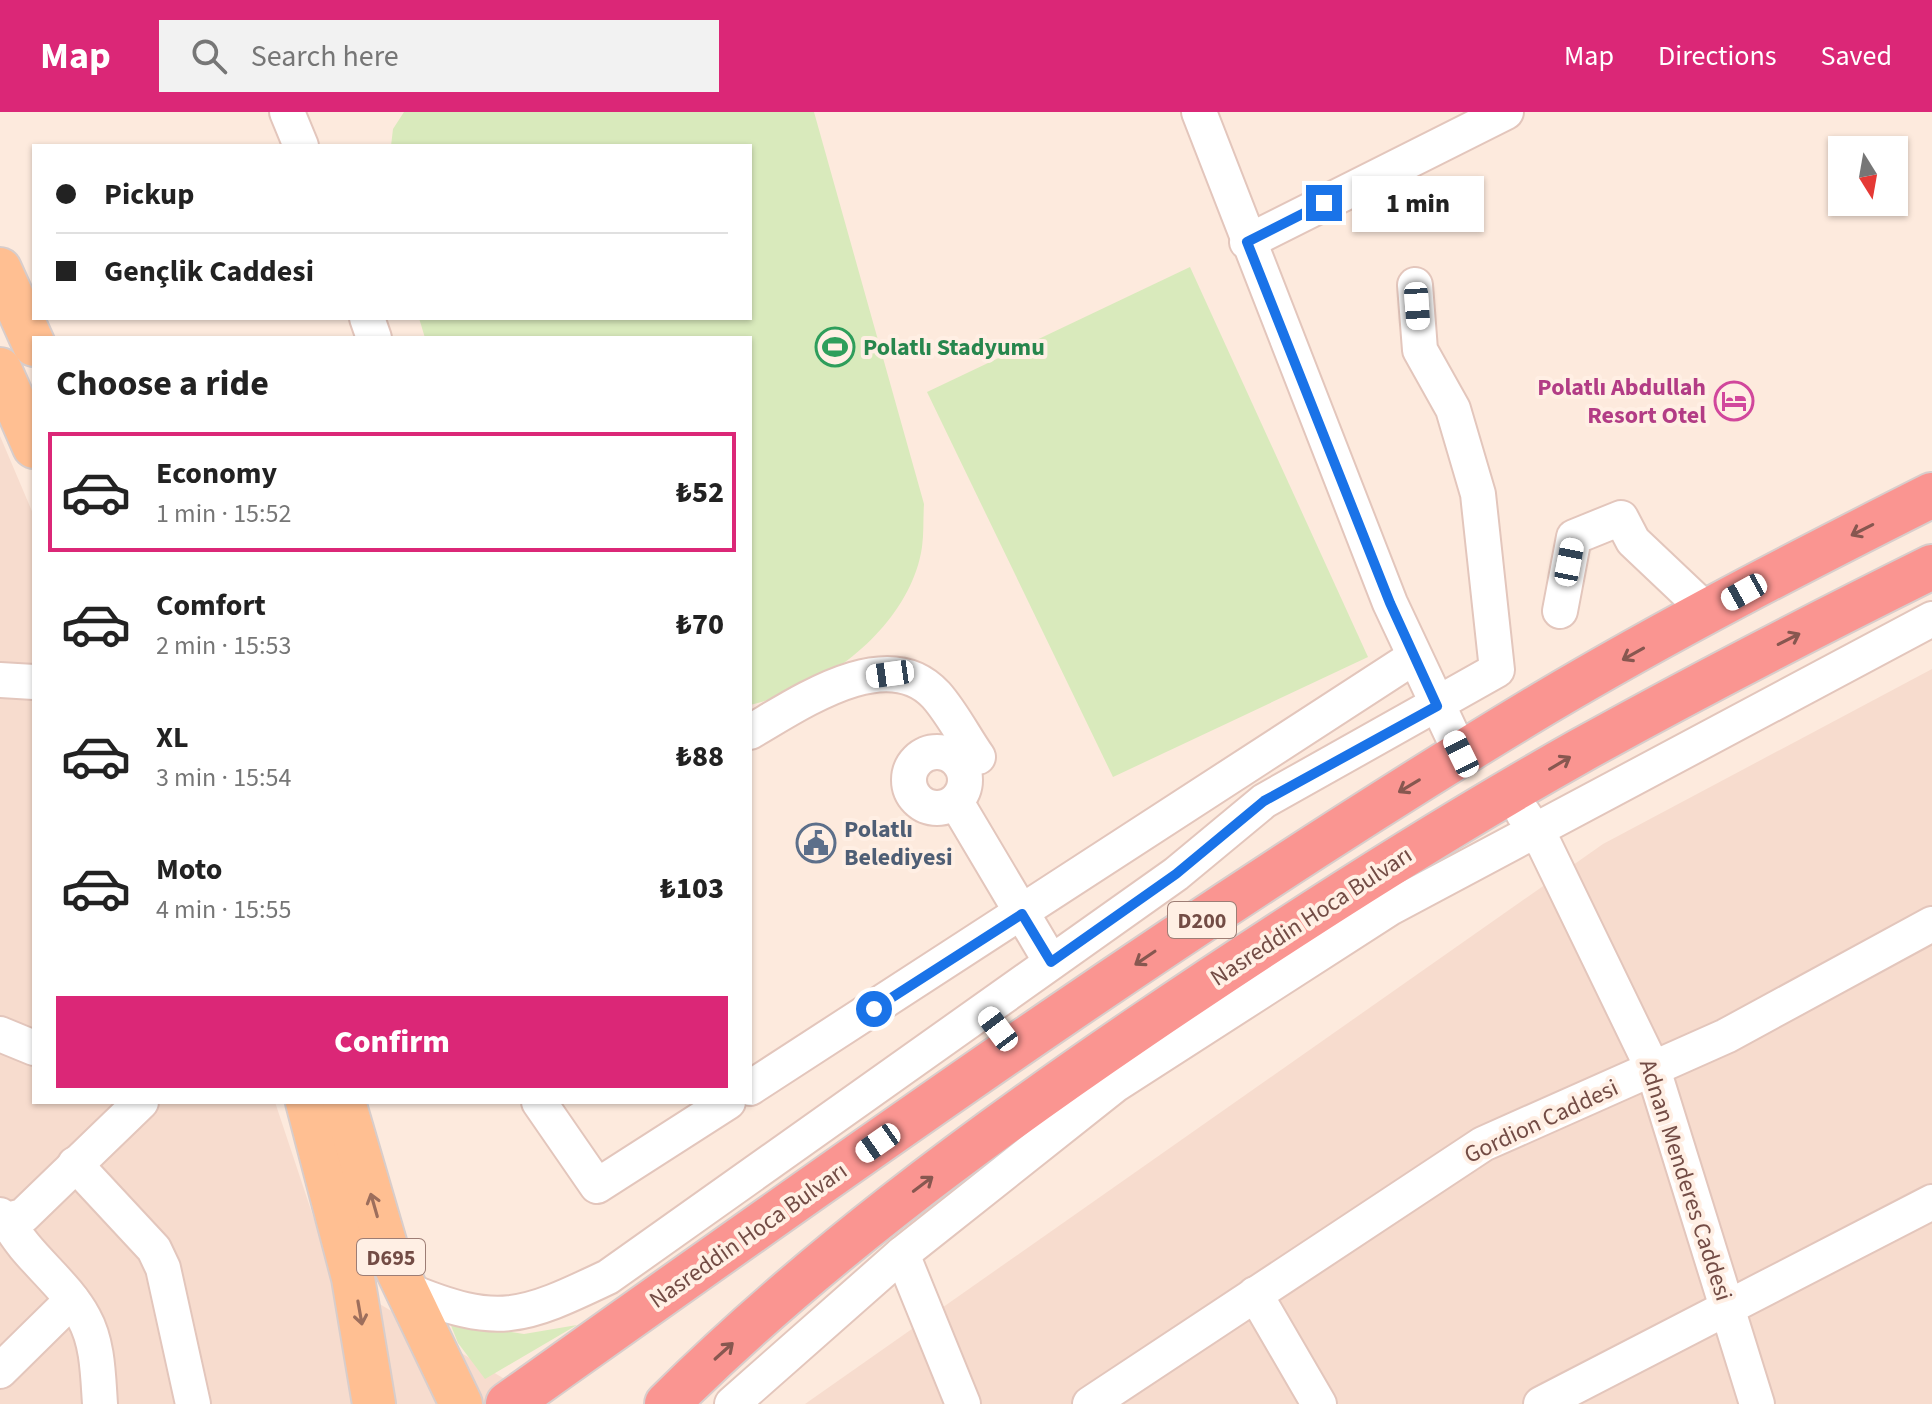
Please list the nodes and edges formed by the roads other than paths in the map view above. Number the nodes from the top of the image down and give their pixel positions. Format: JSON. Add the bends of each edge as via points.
{"nodes":[{"id":1,"x":287,"y":112,"type":"edge"},
{"id":2,"x":1199,"y":112,"type":"edge"},
{"id":3,"x":1506,"y":112,"type":"edge"},
{"id":4,"x":300,"y":144,"type":"edge"},
{"id":5,"x":1247,"y":242,"type":"junction"},
{"id":6,"x":0,"y":269,"type":"edge"},
{"id":7,"x":1415,"y":285,"type":"dead end"},
{"id":8,"x":32,"y":341,"type":"edge"},
{"id":9,"x":0,"y":369,"type":"edge"},
{"id":10,"x":32,"y":442,"type":"edge"},
{"id":11,"x":1932,"y":495,"type":"edge"},
{"id":12,"x":1932,"y":567,"type":"edge"},
{"id":13,"x":1560,"y":611,"type":"dead end"},
{"id":14,"x":1708,"y":612,"type":"junction"},
{"id":15,"x":1932,"y":619,"type":"edge"},
{"id":16,"x":1414,"y":657,"type":"junction"},
{"id":17,"x":0,"y":680,"type":"edge"},
{"id":18,"x":32,"y":682,"type":"edge"},
{"id":19,"x":1437,"y":706,"type":"junction"},
{"id":20,"x":752,"y":731,"type":"edge"},
{"id":21,"x":1461,"y":754,"type":"junction"},
{"id":22,"x":979,"y":756,"type":"junction"},
{"id":23,"x":1509,"y":793,"type":"junction"},
{"id":24,"x":956,"y":802,"type":"junction"},
{"id":25,"x":1534,"y":830,"type":"junction"},
{"id":26,"x":1022,"y":914,"type":"junction"},
{"id":27,"x":1932,"y":924,"type":"edge"},
{"id":28,"x":1051,"y":962,"type":"junction"},
{"id":29,"x":983,"y":1010,"type":"junction"},
{"id":30,"x":0,"y":1034,"type":"edge"},
{"id":31,"x":32,"y":1047,"type":"edge"},
{"id":32,"x":1013,"y":1049,"type":"junction"},
{"id":33,"x":1653,"y":1069,"type":"junction"},
{"id":34,"x":752,"y":1087,"type":"edge"},
{"id":35,"x":139,"y":1104,"type":"edge"},
{"id":36,"x":308,"y":1104,"type":"edge"},
{"id":37,"x":345,"y":1104,"type":"edge"},
{"id":38,"x":540,"y":1104,"type":"edge"},
{"id":39,"x":725,"y":1104,"type":"edge"},
{"id":40,"x":75,"y":1164,"type":"junction"},
{"id":41,"x":1932,"y":1202,"type":"edge"},
{"id":42,"x":3,"y":1218,"type":"edge"},
{"id":43,"x":902,"y":1254,"type":"junction"},
{"id":44,"x":407,"y":1290,"type":"junction"},
{"id":45,"x":1255,"y":1294,"type":"junction"},
{"id":46,"x":72,"y":1300,"type":"junction"},
{"id":47,"x":1727,"y":1306,"type":"junction"},
{"id":48,"x":0,"y":1371,"type":"edge"},
{"id":49,"x":100,"y":1404,"type":"edge"},
{"id":50,"x":193,"y":1404,"type":"edge"},
{"id":51,"x":374,"y":1404,"type":"edge"},
{"id":52,"x":461,"y":1404,"type":"edge"},
{"id":53,"x":508,"y":1404,"type":"edge"},
{"id":54,"x":667,"y":1404,"type":"edge"},
{"id":55,"x":732,"y":1404,"type":"edge"},
{"id":56,"x":963,"y":1404,"type":"edge"},
{"id":57,"x":1090,"y":1404,"type":"edge"},
{"id":58,"x":1319,"y":1404,"type":"edge"},
{"id":59,"x":1541,"y":1404,"type":"edge"},
{"id":60,"x":1757,"y":1404,"type":"edge"}],
"edges":[{"from":1,"to":4,"type":"street"},
{"from":2,"to":5,"type":"street"},
{"from":3,"to":5,"type":"street"},
{"from":5,"to":16,"type":"street"},
{"from":6,"to":8,"type":"main road"},
{"from":7,"to":19,"type":"street","via":[[1420,350],[1453,409],[1478,494],[1497,670]]},
{"from":9,"to":10,"type":"main road"},
{"from":11,"to":14,"type":"highway","name":"Nasreddin Hoca Bulvarı","number":"D200","one_way":true},
{"from":23,"to":12,"type":"highway","name":"Nasreddin Hoca Bulvarı","number":"D200","one_way":true,"via":[[1765,651]]},
{"from":13,"to":14,"type":"street","via":[[1574,537],[1621,518],[1633,541]]},
{"from":14,"to":21,"type":"highway","name":"Nasreddin Hoca Bulvarı","number":"D200","one_way":true},
{"from":15,"to":25,"type":"street"},
{"from":16,"to":19,"type":"street"},
{"from":16,"to":26,"type":"street"},
{"from":17,"to":18,"type":"street"},
{"from":19,"to":21,"type":"street"},
{"from":19,"to":28,"type":"street","via":[[1264,801],[1176,874]]},
{"from":20,"to":22,"type":"street","via":[[825,688],[890,674],[919,681],[935,694]]},
{"from":21,"to":32,"type":"highway","name":"Nasreddin Hoca Bulvarı","number":"D200","one_way":true,"via":[[1283,865]]},
{"from":22,"to":24,"type":"street"},
{"from":22,"to":24,"type":"street","via":[[939,752],[920,757],[910,772],[910,790],[921,804],[939,809]]},
{"from":23,"to":25,"type":"street","name":"Adnan Menderes Caddesi"},
{"from":54,"to":23,"type":"highway","name":"Nasreddin Hoca Bulvarı","number":"D200","one_way":true,"via":[[810,1274],[1054,1087],[1258,950]]},
{"from":24,"to":26,"type":"street"},
{"from":25,"to":33,"type":"street","name":"Adnan Menderes Caddesi"},
{"from":25,"to":43,"type":"street","via":[[1390,908],[1115,1085]]},
{"from":26,"to":28,"type":"street"},
{"from":26,"to":34,"type":"street"},
{"from":27,"to":33,"type":"street","name":"Gordion Caddesi","via":[[1726,1036]]},
{"from":28,"to":29,"type":"street"},
{"from":29,"to":32,"type":"street"},
{"from":29,"to":44,"type":"street","via":[[608,1277],[518,1315],[479,1315]]},
{"from":30,"to":31,"type":"street"},
{"from":32,"to":53,"type":"highway","name":"Nasreddin Hoca Bulvarı","number":"D200"},
{"from":33,"to":45,"type":"street","name":"Gordion Caddesi","via":[[1483,1144]]},
{"from":33,"to":47,"type":"street","name":"Adnan Menderes Caddesi"},
{"from":35,"to":40,"type":"street"},
{"from":36,"to":51,"type":"main road","number":"D695","one_way":true,"via":[[353,1278]]},
{"from":44,"to":37,"type":"main road","number":"D695","one_way":true,"via":[[387,1249]]},
{"from":38,"to":39,"type":"street","via":[[597,1186]]},
{"from":40,"to":42,"type":"street","via":[[23,1216]]},
{"from":40,"to":50,"type":"street","via":[[154,1249],[163,1268]]},
{"from":41,"to":47,"type":"street"},
{"from":42,"to":46,"type":"street"},
{"from":43,"to":55,"type":"street"},
{"from":43,"to":56,"type":"street"},
{"from":44,"to":52,"type":"main road","number":"D695"},
{"from":45,"to":57,"type":"street","name":"Gordion Caddesi"},
{"from":45,"to":58,"type":"street"},
{"from":46,"to":48,"type":"street"},
{"from":46,"to":49,"type":"street","via":[[91,1334]]},
{"from":47,"to":59,"type":"street"},
{"from":47,"to":60,"type":"street","name":"Adnan Menderes Caddesi"}]}
